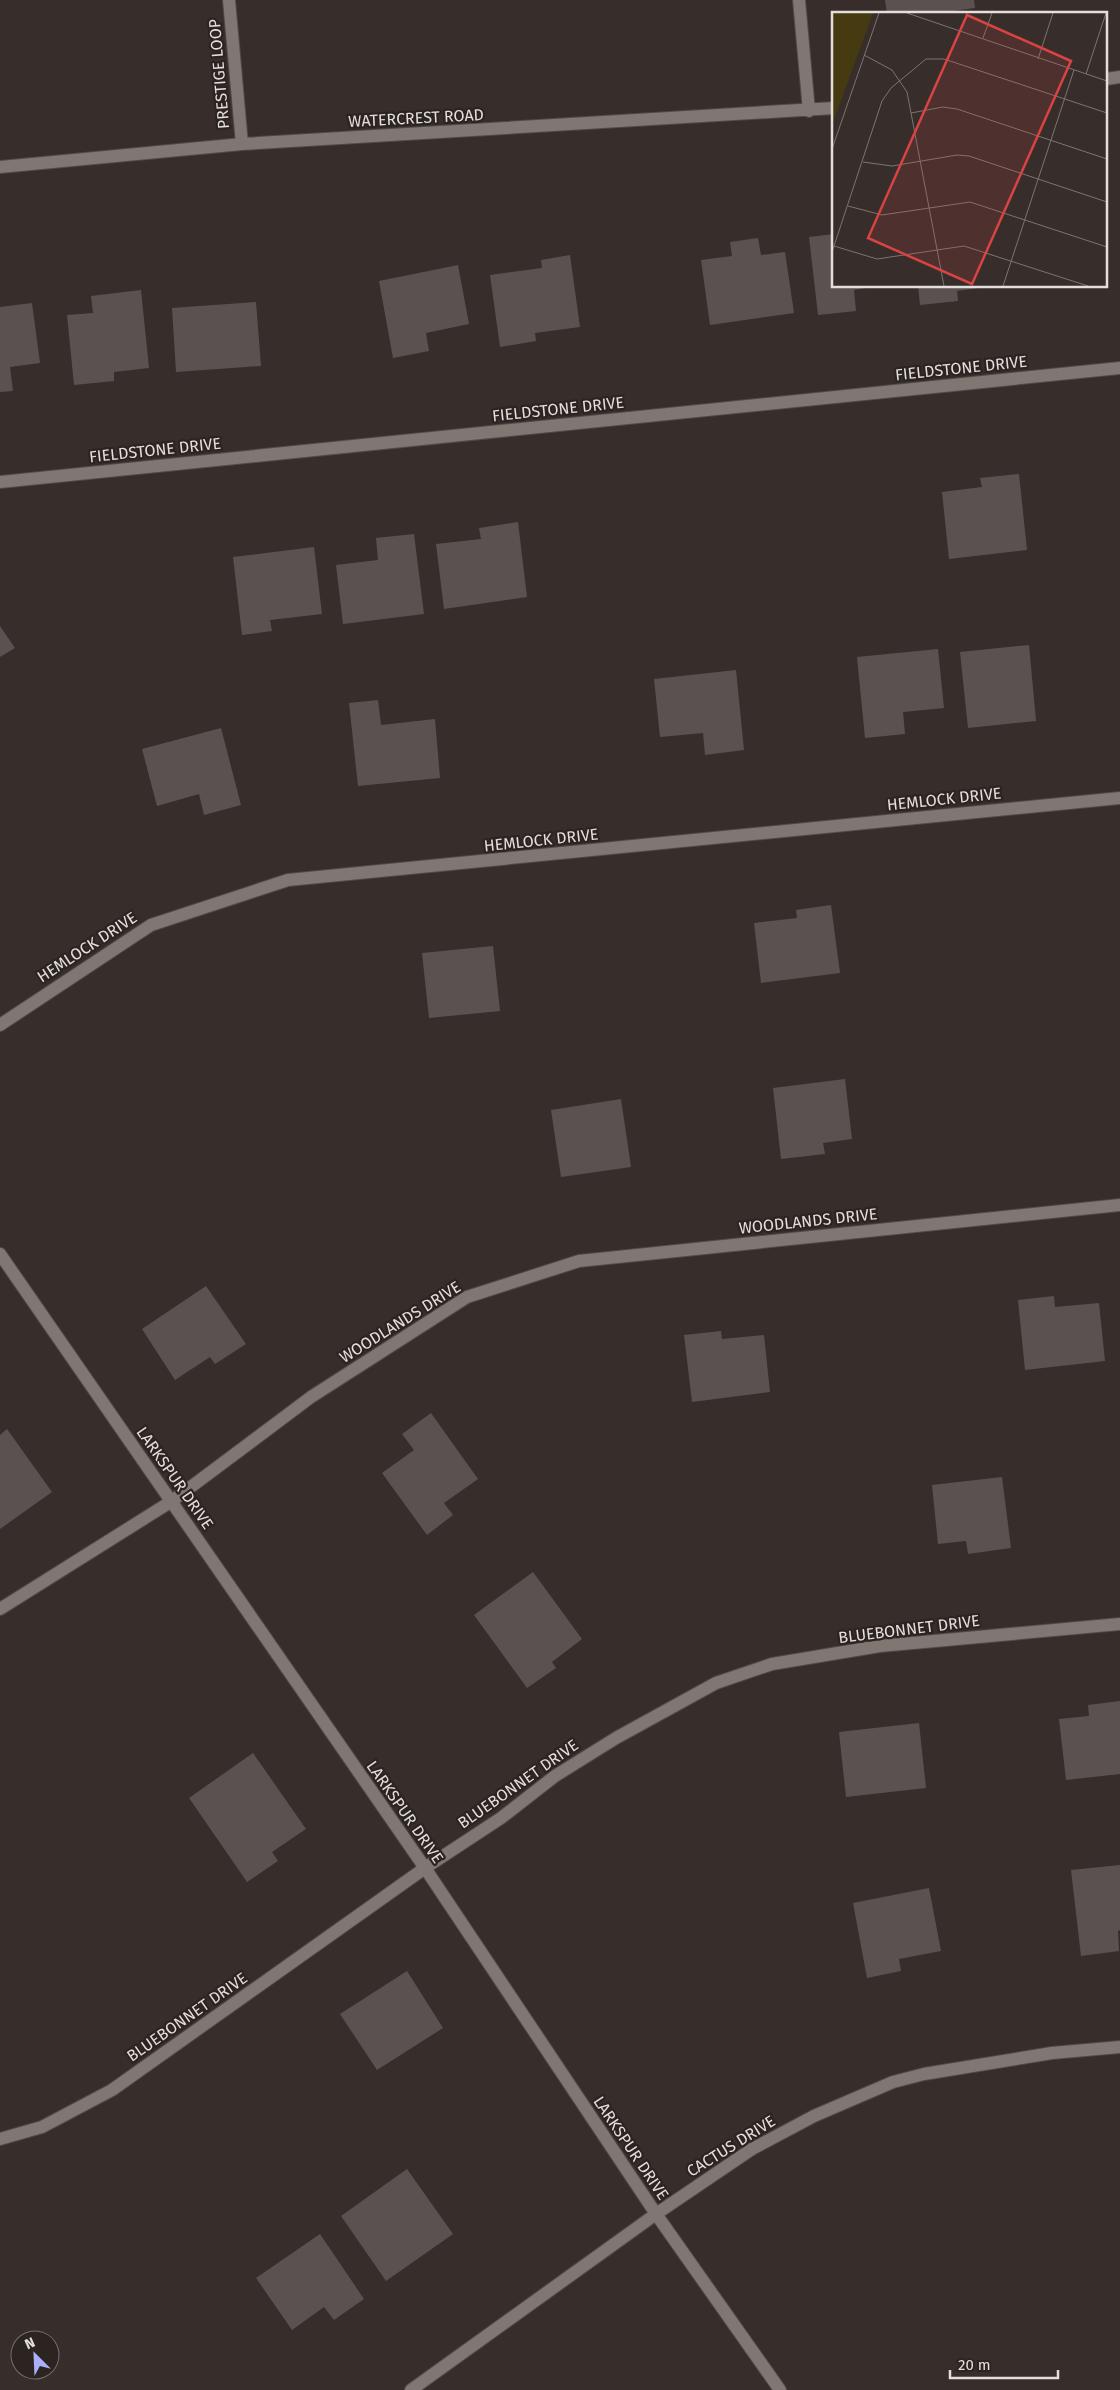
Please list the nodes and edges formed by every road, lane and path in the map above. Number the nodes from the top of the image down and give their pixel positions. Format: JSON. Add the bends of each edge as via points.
{"nodes":[{"id":1,"x":229,"y":0,"type":"edge"},
{"id":2,"x":799,"y":0,"type":"edge"},
{"id":3,"x":832,"y":108,"type":"edge"},
{"id":4,"x":810,"y":111,"type":"junction"},
{"id":5,"x":242,"y":144,"type":"junction"},
{"id":6,"x":0,"y":167,"type":"edge"},
{"id":7,"x":1120,"y":368,"type":"edge"},
{"id":8,"x":0,"y":482,"type":"edge"},
{"id":9,"x":1120,"y":798,"type":"edge"},
{"id":10,"x":0,"y":1025,"type":"edge"},
{"id":11,"x":1120,"y":1205,"type":"edge"},
{"id":12,"x":0,"y":1254,"type":"edge"},
{"id":13,"x":172,"y":1502,"type":"junction"},
{"id":14,"x":0,"y":1609,"type":"edge"},
{"id":15,"x":1120,"y":1624,"type":"edge"},
{"id":16,"x":425,"y":1868,"type":"junction"},
{"id":17,"x":1120,"y":2047,"type":"edge"},
{"id":18,"x":0,"y":2139,"type":"edge"},
{"id":19,"x":656,"y":2214,"type":"junction"},
{"id":20,"x":411,"y":2390,"type":"edge"},
{"id":21,"x":780,"y":2390,"type":"edge"}],
"edges":[{"from":1,"to":5,"type":"street","name":"PRESTIGE LOOP"},
{"from":2,"to":4,"type":"street"},
{"from":3,"to":4,"type":"street","name":"WATERCREST ROAD"},
{"from":4,"to":5,"type":"street","name":"WATERCREST ROAD"},
{"from":5,"to":6,"type":"street","name":"WATERCREST ROAD"},
{"from":7,"to":8,"type":"street","name":"FIELDSTONE DRIVE"},
{"from":9,"to":10,"type":"street","name":"HEMLOCK DRIVE","via":[[288,880],[151,925]]},
{"from":11,"to":13,"type":"street","name":"WOODLANDS DRIVE","via":[[579,1261],[467,1296],[311,1397]]},
{"from":12,"to":13,"type":"street","name":"LARKSPUR DRIVE"},
{"from":13,"to":14,"type":"street","name":"WOODLANDS DRIVE"},
{"from":13,"to":16,"type":"street","name":"LARKSPUR DRIVE"},
{"from":15,"to":16,"type":"street","name":"BLUEBONNET DRIVE","via":[[880,1646],[772,1664],[725,1680],[616,1738],[555,1776],[501,1818]]},
{"from":16,"to":18,"type":"street","name":"BLUEBONNET DRIVE","via":[[112,2090],[42,2126]]},
{"from":16,"to":19,"type":"street","name":"LARKSPUR DRIVE"},
{"from":17,"to":19,"type":"street","name":"CACTUS DRIVE","via":[[1052,2053],[893,2082],[814,2116],[752,2149]]},
{"from":19,"to":20,"type":"street","name":"CACTUS DRIVE"},
{"from":19,"to":21,"type":"street","name":"LARKSPUR DRIVE"}]}
